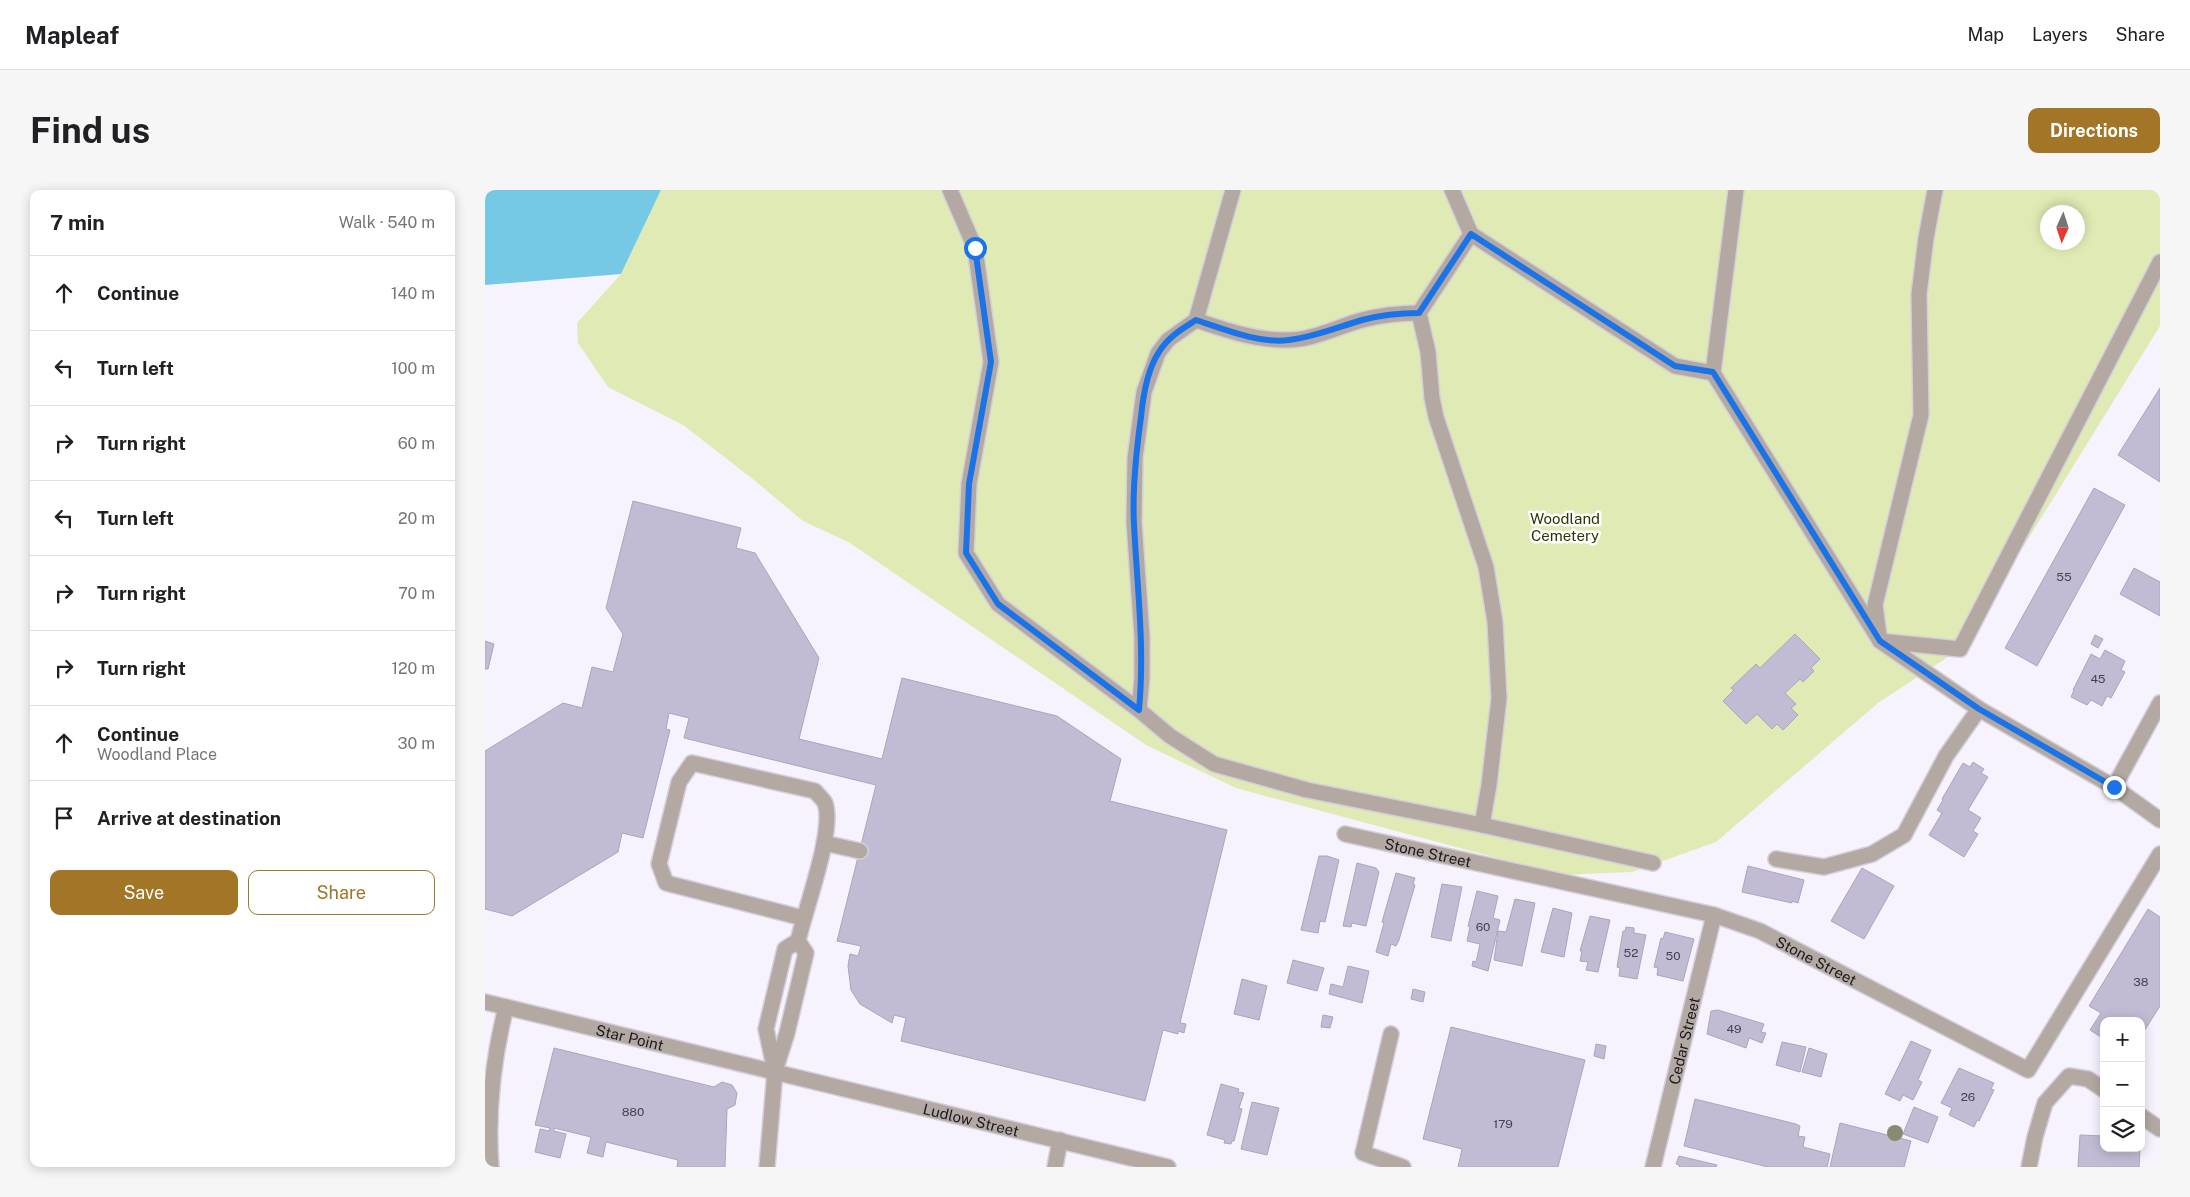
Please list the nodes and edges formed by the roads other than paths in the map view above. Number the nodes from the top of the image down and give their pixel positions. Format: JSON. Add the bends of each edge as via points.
{"nodes":[{"id":1,"x":950,"y":190,"type":"edge"},
{"id":2,"x":1233,"y":190,"type":"edge"},
{"id":3,"x":1452,"y":190,"type":"edge"},
{"id":4,"x":1735,"y":190,"type":"edge"},
{"id":5,"x":1935,"y":190,"type":"edge"},
{"id":6,"x":1471,"y":234,"type":"junction"},
{"id":7,"x":2160,"y":262,"type":"edge"},
{"id":8,"x":1419,"y":313,"type":"junction"},
{"id":9,"x":1196,"y":320,"type":"junction"},
{"id":10,"x":1713,"y":372,"type":"junction"},
{"id":11,"x":1880,"y":641,"type":"junction"},
{"id":12,"x":2160,"y":703,"type":"edge"},
{"id":13,"x":1979,"y":709,"type":"junction"},
{"id":14,"x":1139,"y":710,"type":"junction"},
{"id":15,"x":2114,"y":787,"type":"junction"},
{"id":16,"x":2160,"y":820,"type":"edge"},
{"id":17,"x":1482,"y":825,"type":"junction"},
{"id":18,"x":1345,"y":834,"type":"dead end"},
{"id":19,"x":824,"y":844,"type":"junction"},
{"id":20,"x":860,"y":851,"type":"dead end"},
{"id":21,"x":2160,"y":854,"type":"edge"},
{"id":22,"x":1776,"y":859,"type":"dead end"},
{"id":23,"x":1653,"y":863,"type":"dead end"},
{"id":24,"x":1714,"y":915,"type":"junction"},
{"id":25,"x":803,"y":918,"type":"junction"},
{"id":26,"x":798,"y":941,"type":"junction"},
{"id":27,"x":485,"y":1002,"type":"edge"},
{"id":28,"x":506,"y":1007,"type":"junction"},
{"id":29,"x":1391,"y":1034,"type":"dead end"},
{"id":30,"x":775,"y":1072,"type":"junction"},
{"id":31,"x":2100,"y":1087,"type":"edge"},
{"id":32,"x":2145,"y":1119,"type":"edge"},
{"id":33,"x":2160,"y":1129,"type":"edge"},
{"id":34,"x":1060,"y":1140,"type":"junction"},
{"id":35,"x":491,"y":1167,"type":"edge"},
{"id":36,"x":767,"y":1167,"type":"edge"},
{"id":37,"x":1055,"y":1167,"type":"edge"},
{"id":38,"x":1168,"y":1167,"type":"edge"},
{"id":39,"x":1403,"y":1167,"type":"edge"},
{"id":40,"x":1653,"y":1167,"type":"edge"},
{"id":41,"x":2029,"y":1167,"type":"edge"}],
"edges":[{"from":1,"to":14,"type":"street","via":[[975,248],[991,362],[969,484],[966,553],[998,604]]},
{"from":2,"to":9,"type":"street"},
{"from":3,"to":6,"type":"street"},
{"from":4,"to":10,"type":"street"},
{"from":5,"to":11,"type":"street","via":[[1919,294],[1921,415],[1875,605]]},
{"from":6,"to":8,"type":"street"},
{"from":6,"to":10,"type":"street","via":[[1675,366]]},
{"from":7,"to":11,"type":"street","via":[[1960,649]]},
{"from":8,"to":9,"type":"street","via":[[1395,313],[1287,340],[1245,336]]},
{"from":8,"to":17,"type":"street","via":[[1428,352],[1436,417],[1486,568],[1495,622],[1499,698]]},
{"from":9,"to":14,"type":"street","via":[[1168,340],[1157,353],[1144,392],[1135,458],[1134,522],[1143,678]]},
{"from":10,"to":11,"type":"street"},
{"from":11,"to":13,"type":"street"},
{"from":12,"to":15,"type":"street"},
{"from":13,"to":15,"type":"street"},
{"from":13,"to":22,"type":"street","via":[[1946,756],[1904,835],[1872,854],[1824,867]]},
{"from":14,"to":17,"type":"street","via":[[1170,736],[1214,764],[1307,790]]},
{"from":15,"to":16,"type":"street"},
{"from":17,"to":23,"type":"street"},
{"from":18,"to":24,"type":"street","name":"Stone Street"},
{"from":19,"to":20,"type":"street"},
{"from":19,"to":25,"type":"street"},
{"from":19,"to":25,"type":"street","via":[[828,822],[825,802],[815,791],[692,764],[679,782],[659,864],[666,883]]},
{"from":21,"to":24,"type":"street","name":"Stone Street","via":[[2028,1070],[1760,931]]},
{"from":24,"to":40,"type":"street","name":"Cedar Street"},
{"from":25,"to":26,"type":"street"},
{"from":26,"to":30,"type":"street","via":[[806,953]]},
{"from":26,"to":30,"type":"street","via":[[785,949],[766,1029]]},
{"from":27,"to":28,"type":"street","name":"Star Point"},
{"from":28,"to":30,"type":"street","name":"Star Point"},
{"from":28,"to":35,"type":"street","via":[[499,1032],[490,1109]]},
{"from":29,"to":39,"type":"street","via":[[1363,1153]]},
{"from":30,"to":34,"type":"street","name":"Ludlow Street"},
{"from":30,"to":36,"type":"street"},
{"from":31,"to":41,"type":"street","via":[[2088,1079],[2069,1076],[2045,1103]]},
{"from":32,"to":33,"type":"street"},
{"from":34,"to":37,"type":"street"},
{"from":34,"to":38,"type":"street","name":"Ludlow Street"}]}
